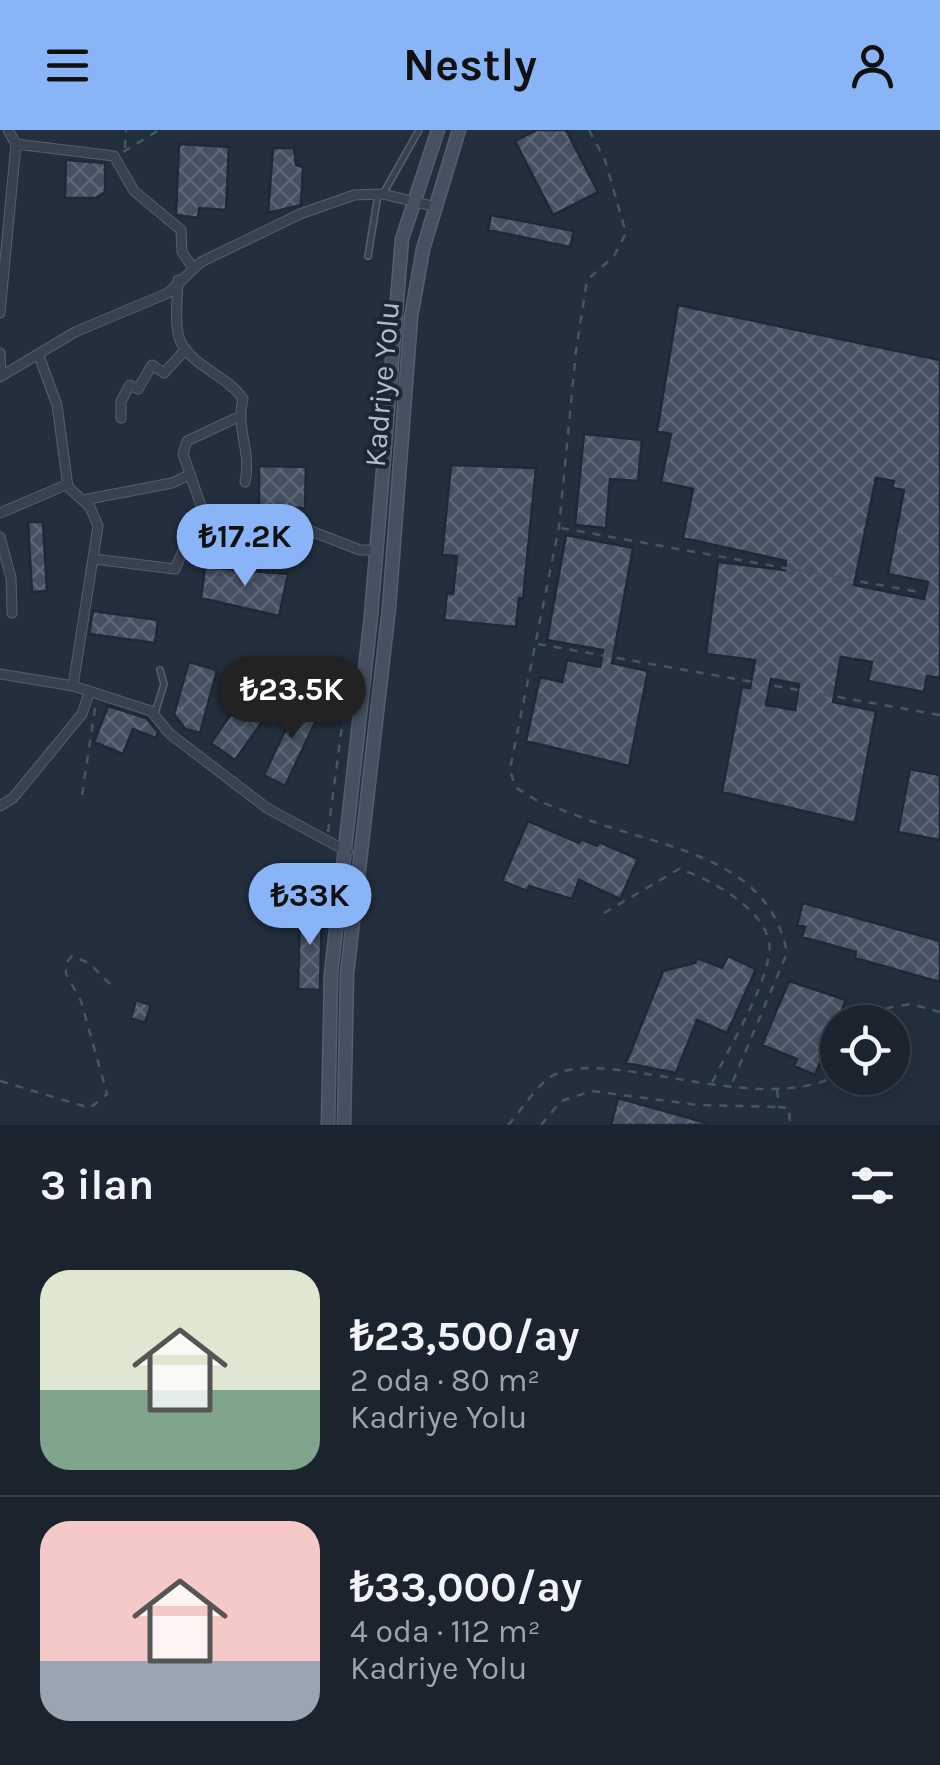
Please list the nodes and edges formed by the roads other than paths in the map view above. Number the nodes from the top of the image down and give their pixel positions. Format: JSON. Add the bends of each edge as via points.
{"nodes":[{"id":1,"x":8,"y":130,"type":"edge"},
{"id":2,"x":419,"y":130,"type":"edge"},
{"id":3,"x":438,"y":130,"type":"edge"},
{"id":4,"x":460,"y":130,"type":"edge"},
{"id":5,"x":16,"y":144,"type":"junction"},
{"id":6,"x":380,"y":194,"type":"junction"},
{"id":7,"x":414,"y":201,"type":"junction"},
{"id":8,"x":436,"y":207,"type":"junction"},
{"id":9,"x":368,"y":256,"type":"dead end"},
{"id":10,"x":193,"y":268,"type":"junction"},
{"id":11,"x":178,"y":280,"type":"junction"},
{"id":12,"x":0,"y":313,"type":"edge"},
{"id":13,"x":186,"y":350,"type":"junction"},
{"id":14,"x":0,"y":353,"type":"edge"},
{"id":15,"x":39,"y":356,"type":"junction"},
{"id":16,"x":0,"y":376,"type":"edge"},
{"id":17,"x":121,"y":418,"type":"dead end"},
{"id":18,"x":236,"y":418,"type":"junction"},
{"id":19,"x":190,"y":475,"type":"junction"},
{"id":20,"x":245,"y":482,"type":"dead end"},
{"id":21,"x":68,"y":484,"type":"junction"},
{"id":22,"x":83,"y":500,"type":"junction"},
{"id":23,"x":0,"y":512,"type":"edge"},
{"id":24,"x":203,"y":514,"type":"junction"},
{"id":25,"x":0,"y":537,"type":"edge"},
{"id":26,"x":376,"y":550,"type":"junction"},
{"id":27,"x":94,"y":559,"type":"junction"},
{"id":28,"x":12,"y":613,"type":"dead end"},
{"id":29,"x":313,"y":669,"type":"dead end"},
{"id":30,"x":160,"y":670,"type":"dead end"},
{"id":31,"x":0,"y":674,"type":"edge"},
{"id":32,"x":364,"y":677,"type":"junction"},
{"id":33,"x":73,"y":686,"type":"junction"},
{"id":34,"x":93,"y":694,"type":"junction"},
{"id":35,"x":155,"y":713,"type":"junction"},
{"id":36,"x":0,"y":806,"type":"edge"},
{"id":37,"x":358,"y":850,"type":"junction"},
{"id":38,"x":343,"y":853,"type":"junction"},
{"id":39,"x":328,"y":1125,"type":"edge"},
{"id":40,"x":344,"y":1125,"type":"edge"}],
"edges":[{"from":1,"to":5,"type":"street"},
{"from":2,"to":6,"type":"lane"},
{"from":3,"to":7,"type":"main road","name":"Kadriye Yolu"},
{"from":4,"to":8,"type":"main road","name":"Kadriye Yolu"},
{"from":5,"to":10,"type":"street","via":[[114,156],[134,191],[181,230],[182,252]]},
{"from":5,"to":12,"type":"street"},
{"from":6,"to":7,"type":"street"},
{"from":6,"to":9,"type":"lane"},
{"from":6,"to":10,"type":"street","via":[[354,195],[300,214]]},
{"from":7,"to":8,"type":"street"},
{"from":7,"to":26,"type":"main road","name":"Kadriye Yolu","via":[[402,239]]},
{"from":8,"to":37,"type":"main road","name":"Kadriye Yolu","via":[[410,317],[388,608]]},
{"from":10,"to":11,"type":"street"},
{"from":11,"to":13,"type":"street","via":[[178,337]]},
{"from":11,"to":15,"type":"street","via":[[168,293],[74,332]]},
{"from":13,"to":17,"type":"street","via":[[164,373],[152,366],[138,390],[130,385]]},
{"from":13,"to":18,"type":"street","via":[[236,387],[243,399]]},
{"from":14,"to":16,"type":"street"},
{"from":15,"to":16,"type":"street"},
{"from":15,"to":21,"type":"street","via":[[58,404]]},
{"from":18,"to":19,"type":"street","via":[[187,441],[183,454]]},
{"from":18,"to":20,"type":"street","via":[[249,465]]},
{"from":19,"to":22,"type":"street"},
{"from":19,"to":24,"type":"street"},
{"from":21,"to":22,"type":"street"},
{"from":21,"to":23,"type":"street"},
{"from":22,"to":27,"type":"street","via":[[98,526]]},
{"from":24,"to":26,"type":"street","via":[[272,516]]},
{"from":24,"to":27,"type":"street","via":[[206,520],[174,569]]},
{"from":25,"to":28,"type":"street","via":[[12,578]]},
{"from":26,"to":32,"type":"main road","name":"Kadriye Yolu"},
{"from":27,"to":33,"type":"street"},
{"from":29,"to":32,"type":"lane"},
{"from":30,"to":35,"type":"lane","via":[[164,684]]},
{"from":31,"to":33,"type":"street"},
{"from":32,"to":38,"type":"main road","name":"Kadriye Yolu"},
{"from":33,"to":34,"type":"street"},
{"from":34,"to":35,"type":"street"},
{"from":34,"to":36,"type":"street"},
{"from":35,"to":38,"type":"street","via":[[170,734],[267,808]]},
{"from":37,"to":38,"type":"street"},
{"from":37,"to":40,"type":"main road","name":"Kadriye Yolu"},
{"from":38,"to":39,"type":"main road","name":"Kadriye Yolu","via":[[330,974]]}]}
